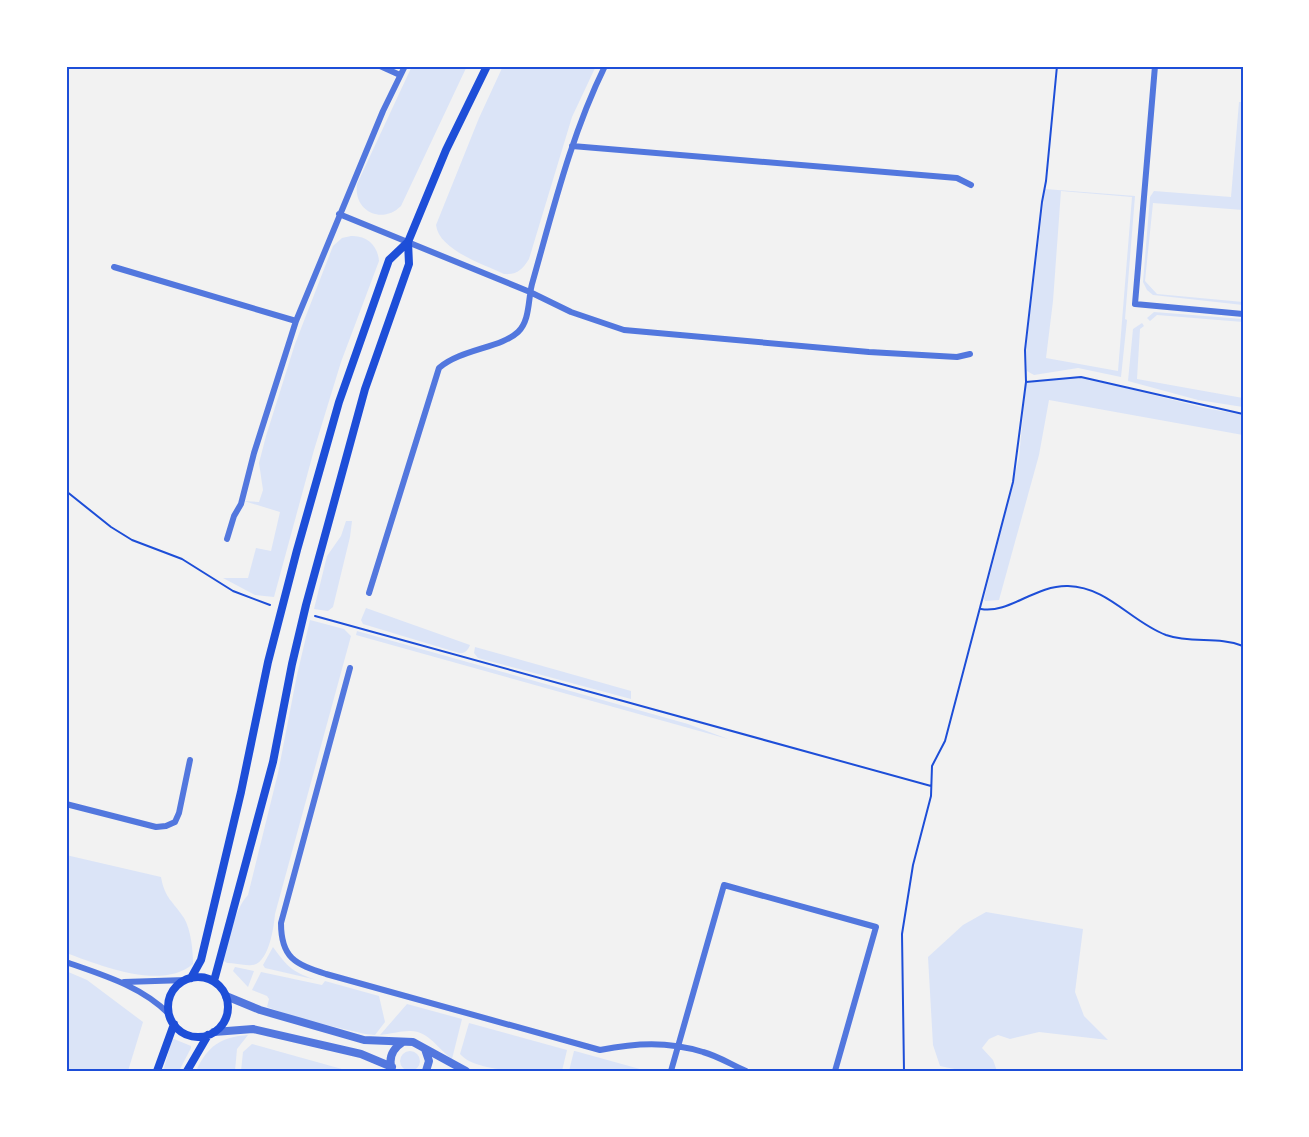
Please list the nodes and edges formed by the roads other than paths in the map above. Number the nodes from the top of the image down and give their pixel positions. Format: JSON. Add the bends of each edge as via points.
{"nodes":[{"id":1,"x":380,"y":66,"type":"edge"},
{"id":2,"x":405,"y":66,"type":"edge"},
{"id":3,"x":487,"y":66,"type":"edge"},
{"id":4,"x":605,"y":66,"type":"edge"},
{"id":5,"x":1155,"y":66,"type":"edge"},
{"id":6,"x":400,"y":75,"type":"junction"},
{"id":7,"x":572,"y":146,"type":"junction"},
{"id":8,"x":971,"y":185,"type":"dead end"},
{"id":9,"x":339,"y":214,"type":"junction"},
{"id":10,"x":408,"y":242,"type":"junction"},
{"id":11,"x":114,"y":267,"type":"dead end"},
{"id":12,"x":530,"y":292,"type":"junction"},
{"id":13,"x":1243,"y":314,"type":"edge"},
{"id":14,"x":296,"y":321,"type":"junction"},
{"id":15,"x":970,"y":354,"type":"dead end"},
{"id":16,"x":227,"y":539,"type":"dead end"},
{"id":17,"x":369,"y":593,"type":"dead end"},
{"id":18,"x":350,"y":668,"type":"dead end"},
{"id":19,"x":190,"y":760,"type":"dead end"},
{"id":20,"x":66,"y":804,"type":"edge"},
{"id":21,"x":66,"y":962,"type":"edge"},
{"id":22,"x":189,"y":979,"type":"junction"},
{"id":23,"x":214,"y":981,"type":"junction"},
{"id":24,"x":123,"y":982,"type":"junction"},
{"id":25,"x":226,"y":996,"type":"junction"},
{"id":26,"x":169,"y":1014,"type":"junction"},
{"id":27,"x":174,"y":1024,"type":"junction"},
{"id":28,"x":211,"y":1034,"type":"junction"},
{"id":29,"x":404,"y":1042,"type":"junction"},
{"id":30,"x":679,"y":1047,"type":"junction"},
{"id":31,"x":424,"y":1048,"type":"junction"},
{"id":32,"x":392,"y":1070,"type":"edge"},
{"id":33,"x":157,"y":1071,"type":"edge"},
{"id":34,"x":187,"y":1071,"type":"edge"},
{"id":35,"x":426,"y":1071,"type":"edge"},
{"id":36,"x":466,"y":1071,"type":"edge"},
{"id":37,"x":671,"y":1071,"type":"edge"},
{"id":38,"x":746,"y":1071,"type":"edge"},
{"id":39,"x":835,"y":1071,"type":"edge"}],
"edges":[{"from":1,"to":6,"type":"street"},
{"from":2,"to":6,"type":"street"},
{"from":3,"to":10,"type":"main road","via":[[446,150]]},
{"from":4,"to":7,"type":"street"},
{"from":5,"to":13,"type":"street","via":[[1135,304]]},
{"from":6,"to":9,"type":"street"},
{"from":7,"to":8,"type":"street","via":[[957,178]]},
{"from":7,"to":12,"type":"street"},
{"from":9,"to":10,"type":"street"},
{"from":9,"to":14,"type":"street"},
{"from":10,"to":12,"type":"street"},
{"from":10,"to":22,"type":"main road","via":[[388,260],[339,402],[268,662],[201,960]]},
{"from":10,"to":23,"type":"main road","via":[[409,264],[366,389],[306,606],[273,762]]},
{"from":11,"to":14,"type":"street"},
{"from":12,"to":15,"type":"street","via":[[571,312],[624,330],[870,351],[957,357]]},
{"from":12,"to":17,"type":"street","via":[[525,321],[517,334],[447,360],[439,368]]},
{"from":14,"to":16,"type":"street","via":[[242,504]]},
{"from":18,"to":30,"type":"street","via":[[281,922],[283,946],[291,957],[300,966],[326,974],[600,1050],[643,1043]]},
{"from":19,"to":20,"type":"street","via":[[179,813],[175,822],[166,826]]},
{"from":21,"to":24,"type":"street"},
{"from":22,"to":23,"type":"main road"},
{"from":22,"to":24,"type":"street"},
{"from":22,"to":26,"type":"main road","via":[[173,991]]},
{"from":23,"to":25,"type":"main road"},
{"from":24,"to":26,"type":"street"},
{"from":25,"to":28,"type":"main road","via":[[227,1014]]},
{"from":25,"to":29,"type":"street","via":[[260,1010],[364,1040]]},
{"from":26,"to":27,"type":"main road"},
{"from":27,"to":28,"type":"main road","via":[[187,1035]]},
{"from":27,"to":33,"type":"main road"},
{"from":28,"to":32,"type":"street","via":[[253,1029],[361,1054]]},
{"from":28,"to":34,"type":"main road"},
{"from":29,"to":31,"type":"street","via":[[413,1041]]},
{"from":29,"to":32,"type":"street","via":[[391,1054]]},
{"from":30,"to":37,"type":"street"},
{"from":30,"to":38,"type":"street","via":[[704,1052]]},
{"from":30,"to":39,"type":"street","via":[[724,885],[876,927]]},
{"from":31,"to":35,"type":"street","via":[[429,1061]]},
{"from":31,"to":36,"type":"street"}]}
